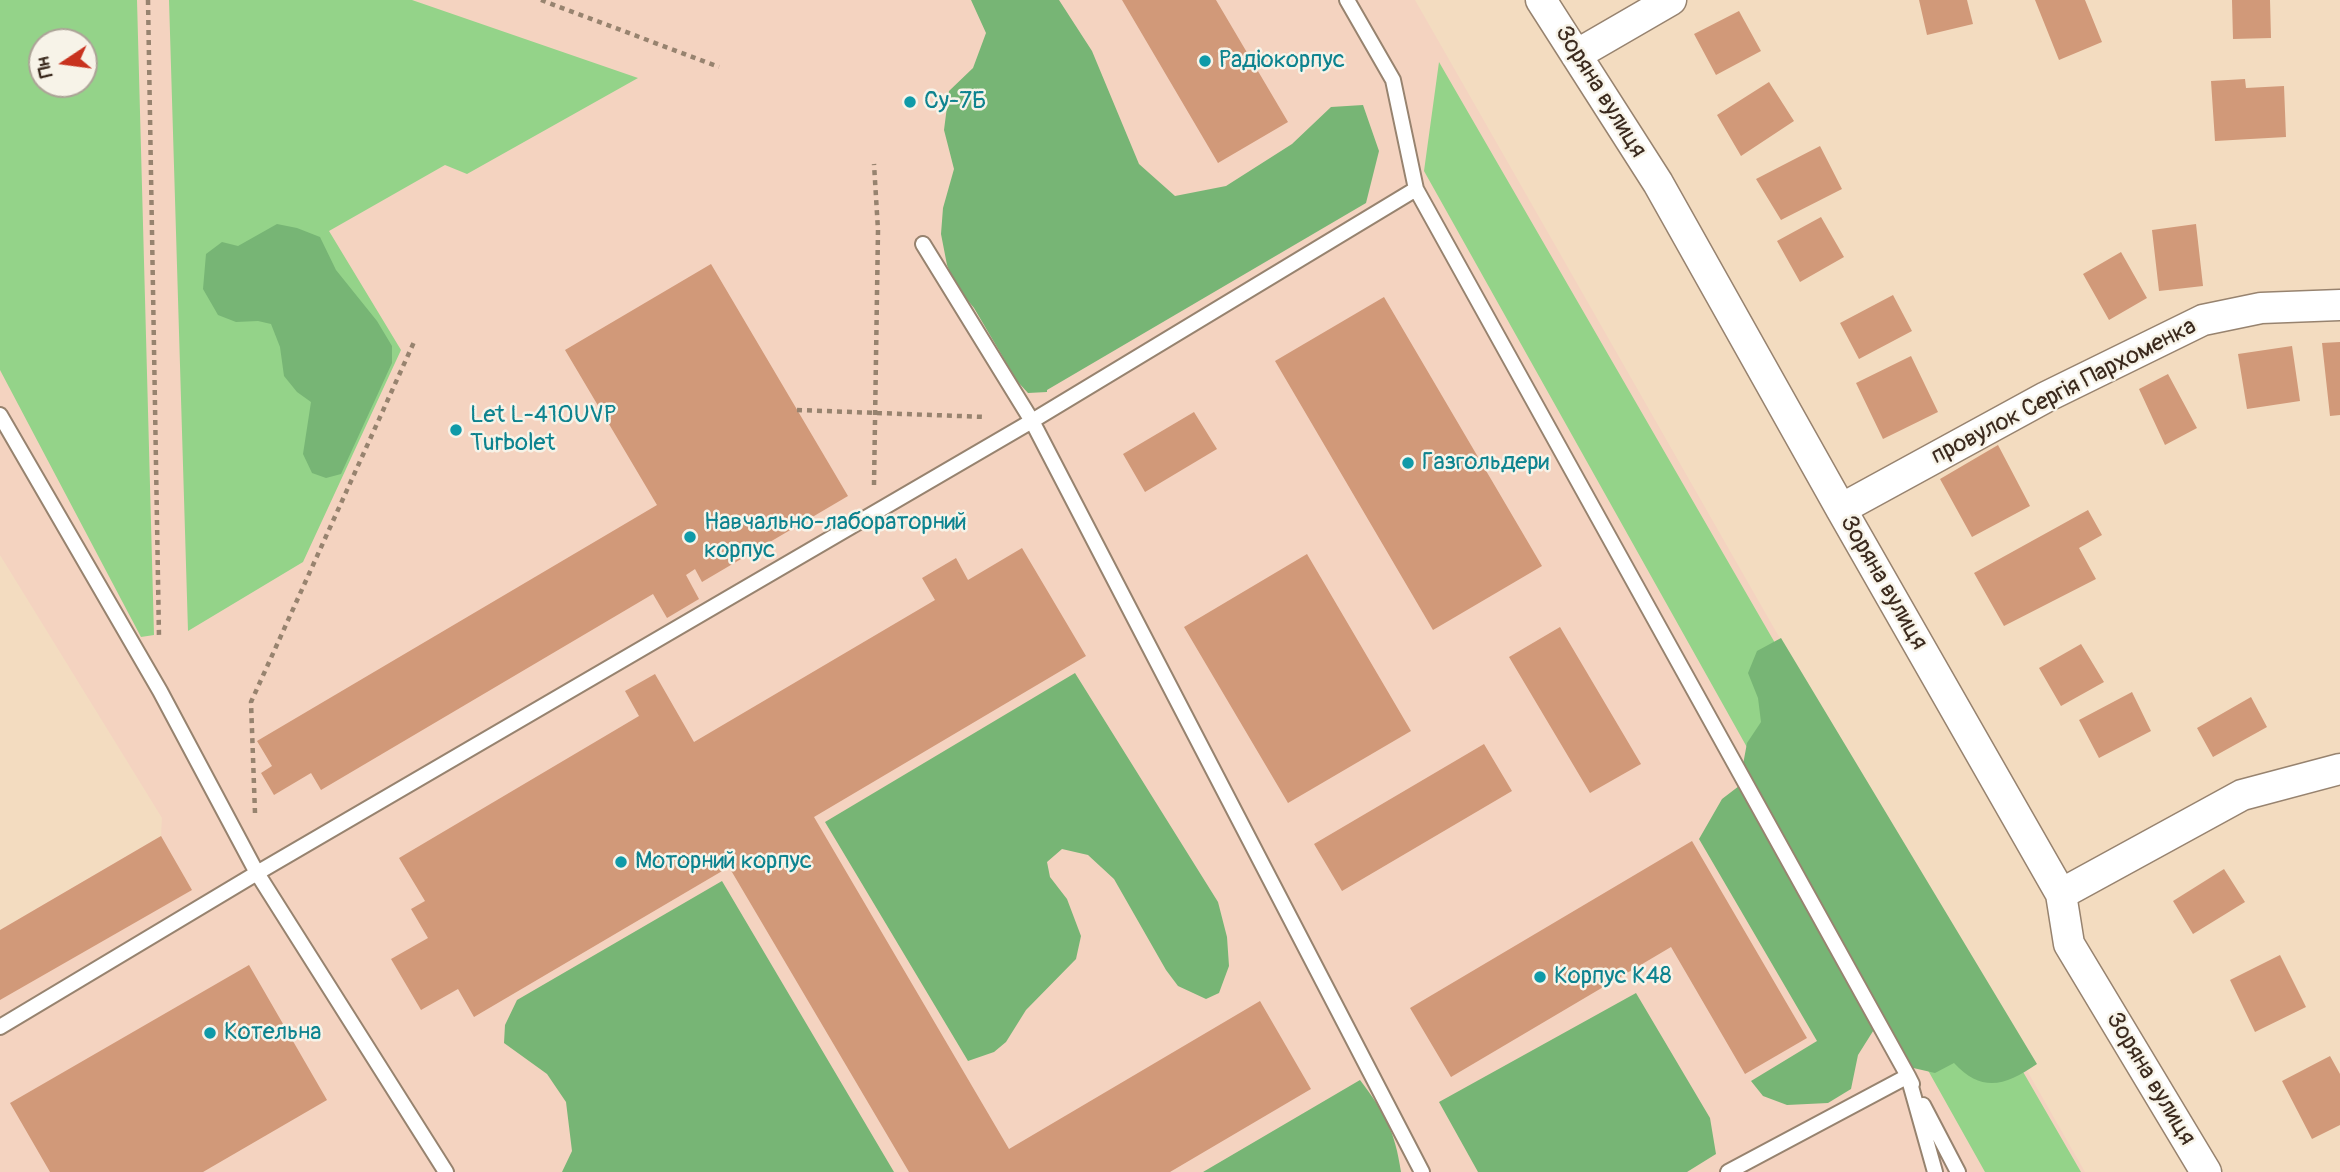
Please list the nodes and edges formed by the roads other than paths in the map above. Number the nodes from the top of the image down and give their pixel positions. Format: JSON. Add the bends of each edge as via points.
{"nodes":[{"id":1,"x":1347,"y":0,"type":"edge"},
{"id":2,"x":1541,"y":0,"type":"edge"},
{"id":3,"x":1671,"y":0,"type":"edge"},
{"id":4,"x":1576,"y":55,"type":"junction"},
{"id":5,"x":1416,"y":189,"type":"junction"},
{"id":6,"x":923,"y":244,"type":"dead end"},
{"id":7,"x":2340,"y":305,"type":"edge"},
{"id":8,"x":0,"y":415,"type":"edge"},
{"id":9,"x":1032,"y":421,"type":"junction"},
{"id":10,"x":1840,"y":509,"type":"junction"},
{"id":11,"x":2340,"y":769,"type":"edge"},
{"id":12,"x":257,"y":873,"type":"junction"},
{"id":13,"x":2061,"y":894,"type":"junction"},
{"id":14,"x":0,"y":1027,"type":"edge"},
{"id":15,"x":1908,"y":1076,"type":"junction"},
{"id":16,"x":446,"y":1172,"type":"edge"},
{"id":17,"x":1422,"y":1172,"type":"edge"},
{"id":18,"x":1728,"y":1172,"type":"edge"},
{"id":19,"x":1935,"y":1172,"type":"edge"},
{"id":20,"x":1958,"y":1172,"type":"edge"},
{"id":21,"x":2206,"y":1172,"type":"edge"}],
"edges":[{"from":1,"to":5,"type":"lane","via":[[1393,80]]},
{"from":2,"to":4,"type":"street","name":"Зоряна вулиця"},
{"from":3,"to":4,"type":"street"},
{"from":4,"to":10,"type":"street","name":"Зоряна вулиця","via":[[1658,183]]},
{"from":5,"to":9,"type":"lane"},
{"from":5,"to":15,"type":"lane"},
{"from":6,"to":9,"type":"lane"},
{"from":7,"to":10,"type":"street","name":"провулок Сергія Пархоменка","via":[[2261,308],[2203,320],[2046,397]]},
{"from":8,"to":12,"type":"lane","via":[[160,691]]},
{"from":9,"to":12,"type":"lane"},
{"from":9,"to":17,"type":"lane"},
{"from":10,"to":13,"type":"street","name":"Зоряна вулиця"},
{"from":11,"to":13,"type":"street","via":[[2242,795]]},
{"from":12,"to":14,"type":"lane"},
{"from":12,"to":16,"type":"lane"},
{"from":13,"to":21,"type":"street","name":"Зоряна вулиця","via":[[2068,944]]},
{"from":15,"to":18,"type":"lane"},
{"from":15,"to":19,"type":"lane"},
{"from":15,"to":20,"type":"lane"}]}
